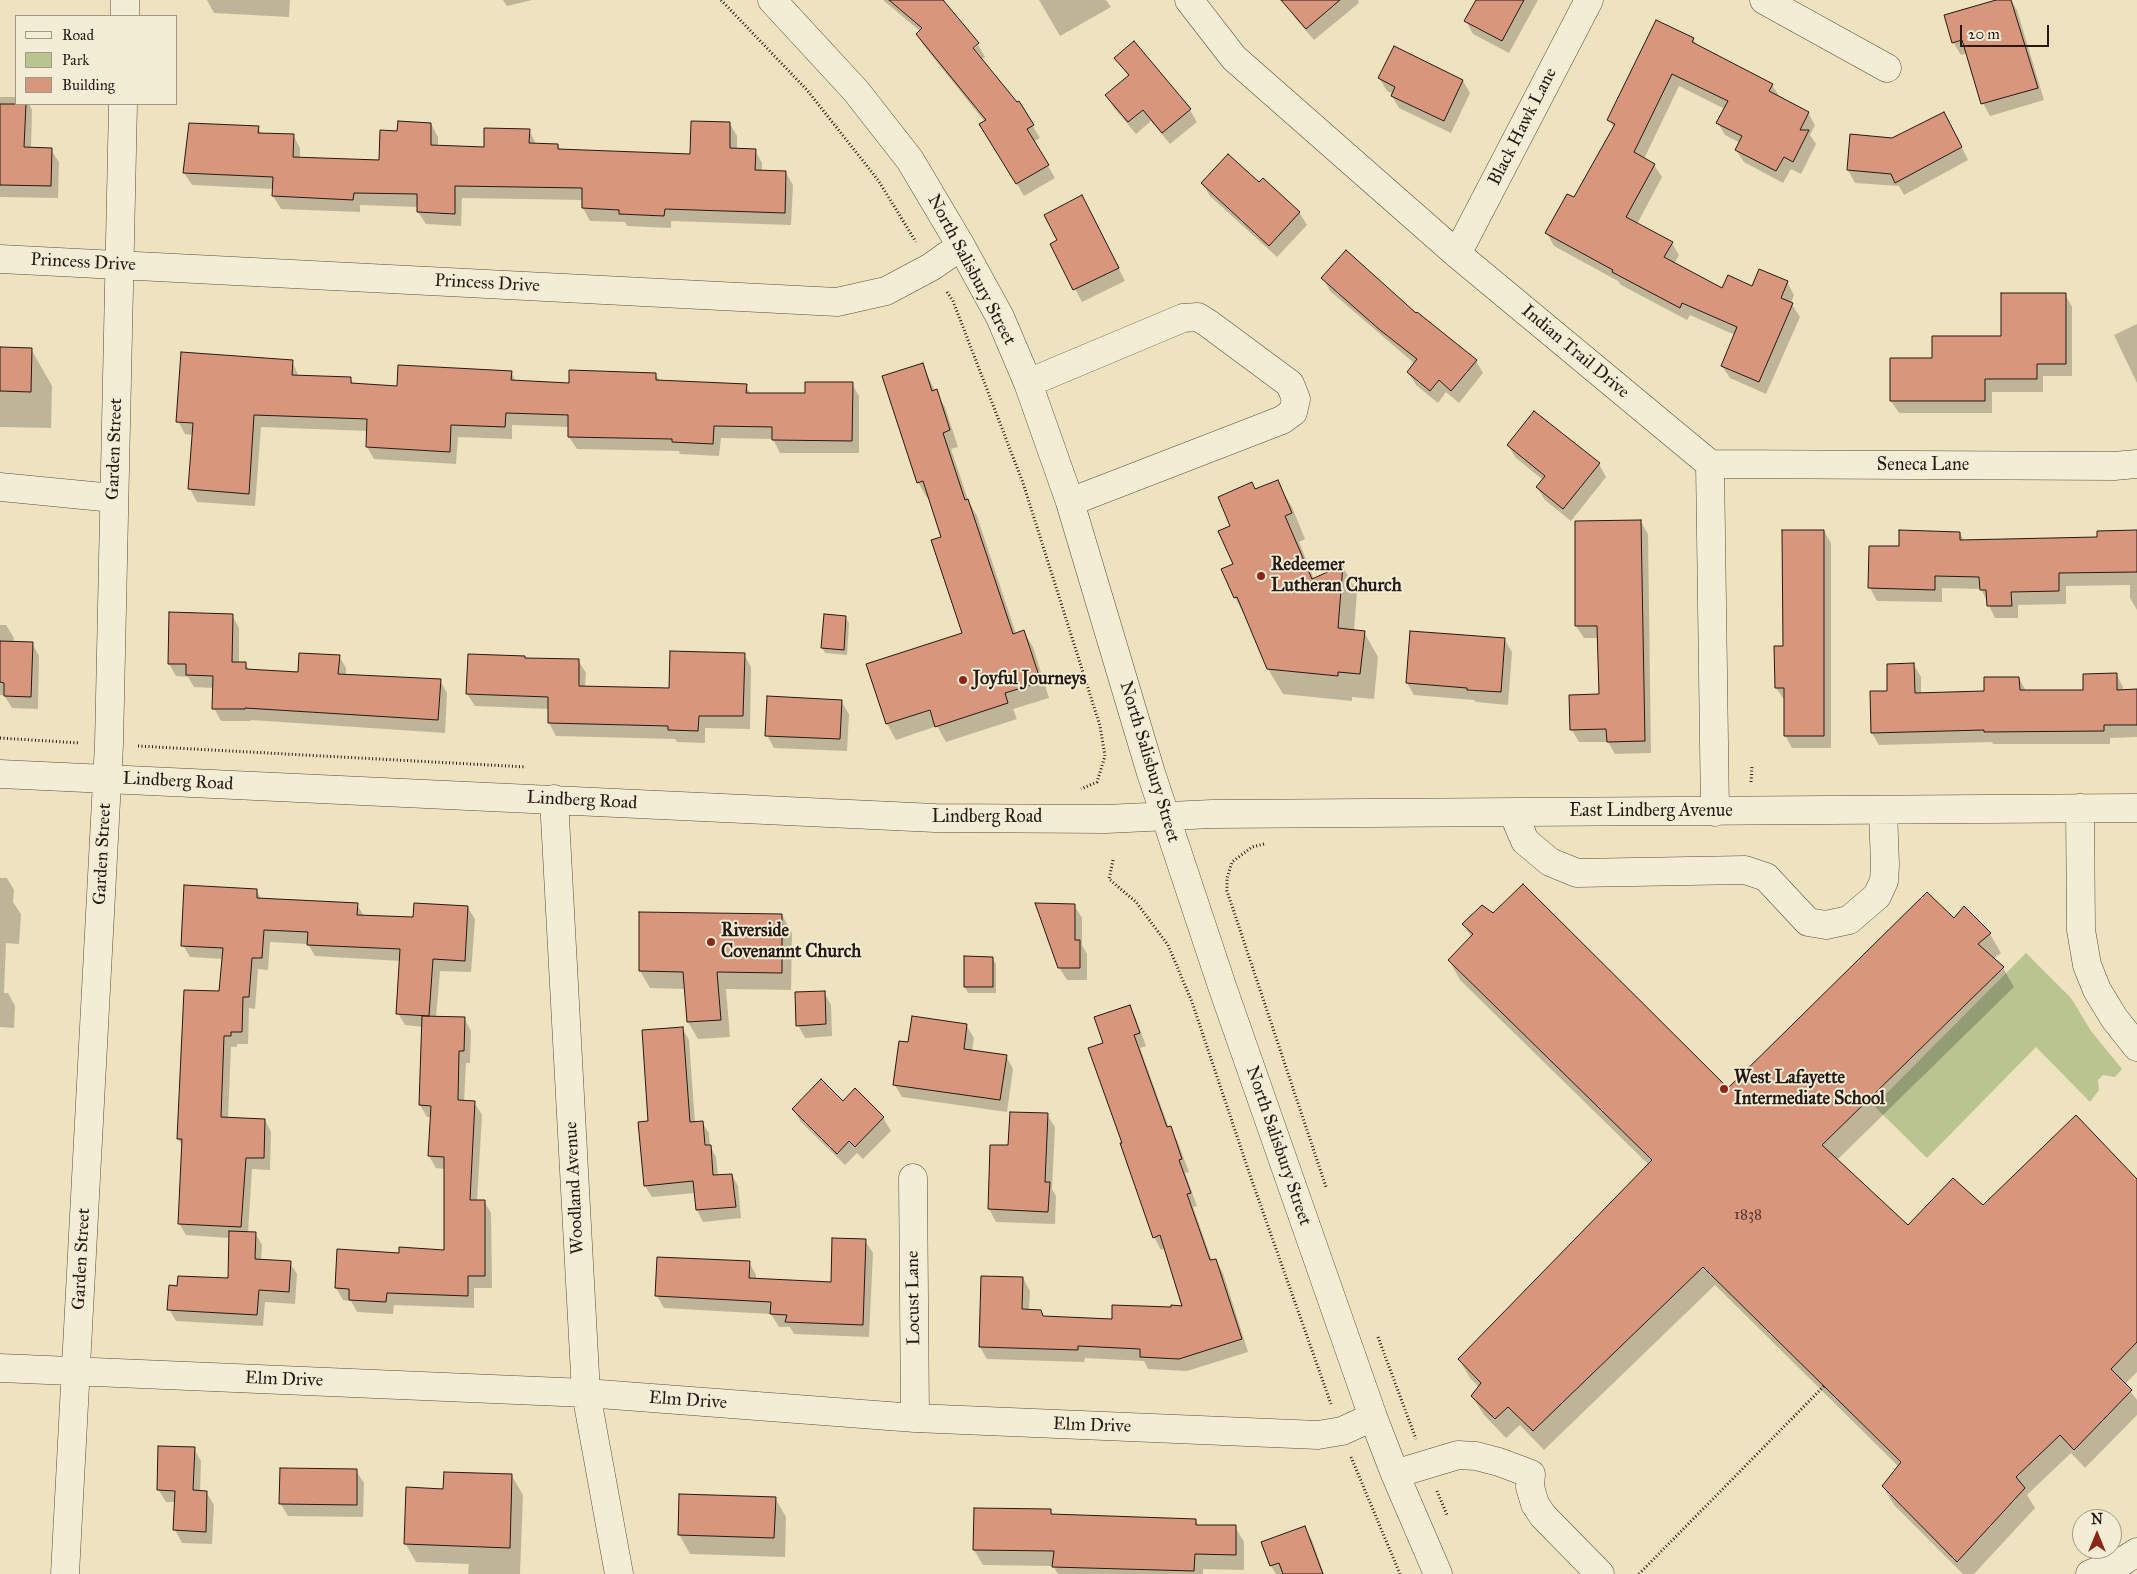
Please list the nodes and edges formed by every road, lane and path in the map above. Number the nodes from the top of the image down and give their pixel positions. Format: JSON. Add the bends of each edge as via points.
{"nodes":[{"id":1,"x":125,"y":0,"type":"edge"},
{"id":2,"x":721,"y":0,"type":"edge"},
{"id":3,"x":772,"y":0,"type":"edge"},
{"id":4,"x":1189,"y":0,"type":"edge"},
{"id":5,"x":1589,"y":0,"type":"edge"},
{"id":6,"x":1764,"y":0,"type":"edge"},
{"id":7,"x":125,"y":15,"type":"edge"},
{"id":8,"x":1887,"y":68,"type":"dead end"},
{"id":9,"x":123,"y":105,"type":"edge"},
{"id":10,"x":961,"y":246,"type":"junction"},
{"id":11,"x":1457,"y":254,"type":"junction"},
{"id":12,"x":0,"y":259,"type":"edge"},
{"id":13,"x":120,"y":265,"type":"junction"},
{"id":14,"x":931,"y":267,"type":"junction"},
{"id":15,"x":1028,"y":383,"type":"junction"},
{"id":16,"x":1710,"y":464,"type":"junction"},
{"id":17,"x":2137,"y":464,"type":"edge"},
{"id":18,"x":0,"y":487,"type":"edge"},
{"id":19,"x":113,"y":498,"type":"junction"},
{"id":20,"x":1070,"y":502,"type":"junction"},
{"id":21,"x":0,"y":738,"type":"edge"},
{"id":22,"x":109,"y":744,"type":"junction"},
{"id":23,"x":535,"y":768,"type":"dead end"},
{"id":24,"x":0,"y":774,"type":"edge"},
{"id":25,"x":107,"y":779,"type":"junction"},
{"id":26,"x":1075,"y":791,"type":"dead end"},
{"id":27,"x":554,"y":799,"type":"junction"},
{"id":28,"x":2080,"y":808,"type":"junction"},
{"id":29,"x":2137,"y":808,"type":"edge"},
{"id":30,"x":1883,"y":810,"type":"junction"},
{"id":31,"x":1715,"y":812,"type":"junction"},
{"id":32,"x":1513,"y":813,"type":"junction"},
{"id":33,"x":1165,"y":816,"type":"junction"},
{"id":34,"x":1270,"y":843,"type":"dead end"},
{"id":35,"x":1113,"y":860,"type":"dead end"},
{"id":36,"x":2137,"y":1047,"type":"edge"},
{"id":37,"x":913,"y":1178,"type":"dead end"},
{"id":38,"x":1329,"y":1196,"type":"dead end"},
{"id":39,"x":1377,"y":1334,"type":"dead end"},
{"id":40,"x":0,"y":1368,"type":"edge"},
{"id":41,"x":76,"y":1372,"type":"junction"},
{"id":42,"x":1824,"y":1386,"type":"dead end"},
{"id":43,"x":586,"y":1393,"type":"junction"},
{"id":44,"x":1373,"y":1417,"type":"junction"},
{"id":45,"x":915,"y":1418,"type":"junction"},
{"id":46,"x":1342,"y":1431,"type":"junction"},
{"id":47,"x":1426,"y":1463,"type":"junction"},
{"id":48,"x":1394,"y":1474,"type":"junction"},
{"id":49,"x":1448,"y":1518,"type":"dead end"},
{"id":50,"x":2137,"y":1552,"type":"edge"},
{"id":51,"x":65,"y":1574,"type":"edge"},
{"id":52,"x":619,"y":1574,"type":"edge"},
{"id":53,"x":1400,"y":1574,"type":"edge"},
{"id":54,"x":1438,"y":1574,"type":"edge"},
{"id":55,"x":1600,"y":1574,"type":"edge"},
{"id":56,"x":1639,"y":1574,"type":"edge"},
{"id":57,"x":2090,"y":1574,"type":"edge"}],
"edges":[{"from":1,"to":7,"type":"street"},
{"from":2,"to":14,"type":"path","via":[[807,90],[878,180]]},
{"from":3,"to":10,"type":"street","name":"North Salisbury Street","via":[[856,92],[910,160]]},
{"from":4,"to":11,"type":"street","name":"Indian Trail Drive","via":[[1234,58]]},
{"from":5,"to":11,"type":"street","name":"Black Hawk Lane"},
{"from":6,"to":8,"type":"street"},
{"from":9,"to":13,"type":"street","name":"Garden Street"},
{"from":10,"to":14,"type":"street","name":"Princess Drive"},
{"from":10,"to":15,"type":"street","name":"North Salisbury Street","via":[[1000,317]]},
{"from":11,"to":16,"type":"street","name":"Indian Trail Drive"},
{"from":12,"to":13,"type":"street","name":"Princess Drive"},
{"from":13,"to":14,"type":"street","name":"Princess Drive","via":[[837,302],[886,291]]},
{"from":13,"to":19,"type":"street","name":"Garden Street"},
{"from":14,"to":26,"type":"path","via":[[953,302],[1023,484],[1100,726],[1105,756],[1097,782]]},
{"from":15,"to":20,"type":"street","name":"North Salisbury Street"},
{"from":15,"to":20,"type":"street","via":[[1183,318],[1198,317],[1290,384],[1296,399],[1293,412],[1282,420]]},
{"from":16,"to":17,"type":"street","name":"Seneca Lane"},
{"from":16,"to":31,"type":"street"},
{"from":18,"to":19,"type":"street"},
{"from":19,"to":22,"type":"street","name":"Garden Street"},
{"from":20,"to":33,"type":"street","name":"North Salisbury Street"},
{"from":21,"to":22,"type":"path"},
{"from":22,"to":23,"type":"path"},
{"from":22,"to":25,"type":"street","name":"Garden Street"},
{"from":24,"to":25,"type":"street","name":"Lindberg Road"},
{"from":25,"to":27,"type":"street","name":"Lindberg Road"},
{"from":25,"to":41,"type":"street","name":"Garden Street"},
{"from":27,"to":33,"type":"street","name":"Lindberg Road","via":[[935,818]]},
{"from":27,"to":43,"type":"street","name":"Woodland Avenue"},
{"from":28,"to":29,"type":"street","name":"East Lindberg Avenue"},
{"from":28,"to":30,"type":"street","name":"East Lindberg Avenue"},
{"from":28,"to":36,"type":"street","via":[[2081,930],[2087,965],[2114,1018]]},
{"from":30,"to":31,"type":"street","name":"East Lindberg Avenue"},
{"from":30,"to":32,"type":"street","via":[[1886,865],[1884,881],[1877,896],[1849,920],[1826,925],[1808,922],[1766,877],[1745,870],[1577,874],[1550,862],[1525,841]]},
{"from":31,"to":32,"type":"street","name":"East Lindberg Avenue"},
{"from":32,"to":33,"type":"street","name":"East Lindberg Avenue"},
{"from":33,"to":44,"type":"street","name":"North Salisbury Street"},
{"from":34,"to":38,"type":"path","via":[[1252,847],[1232,862],[1227,891]]},
{"from":35,"to":46,"type":"path","via":[[1109,879],[1136,902],[1168,945],[1192,1002],[1328,1399]]},
{"from":37,"to":45,"type":"street","name":"Locust Lane"},
{"from":39,"to":47,"type":"path"},
{"from":40,"to":41,"type":"street","name":"Elm Drive"},
{"from":41,"to":43,"type":"street","name":"Elm Drive"},
{"from":41,"to":51,"type":"street","name":"Garden Street"},
{"from":42,"to":56,"type":"path"},
{"from":43,"to":45,"type":"street","name":"Elm Drive"},
{"from":43,"to":52,"type":"street","name":"Woodland Avenue"},
{"from":44,"to":46,"type":"street","name":"Elm Drive"},
{"from":44,"to":48,"type":"street","name":"North Salisbury Street"},
{"from":45,"to":46,"type":"street","name":"Elm Drive","via":[[1318,1435]]},
{"from":46,"to":53,"type":"path"},
{"from":47,"to":48,"type":"street"},
{"from":47,"to":49,"type":"path"},
{"from":47,"to":55,"type":"street","via":[[1458,1455],[1476,1456],[1531,1474],[1530,1487],[1539,1510]]},
{"from":48,"to":54,"type":"street","name":"North Salisbury Street"},
{"from":50,"to":57,"type":"street"}]}
